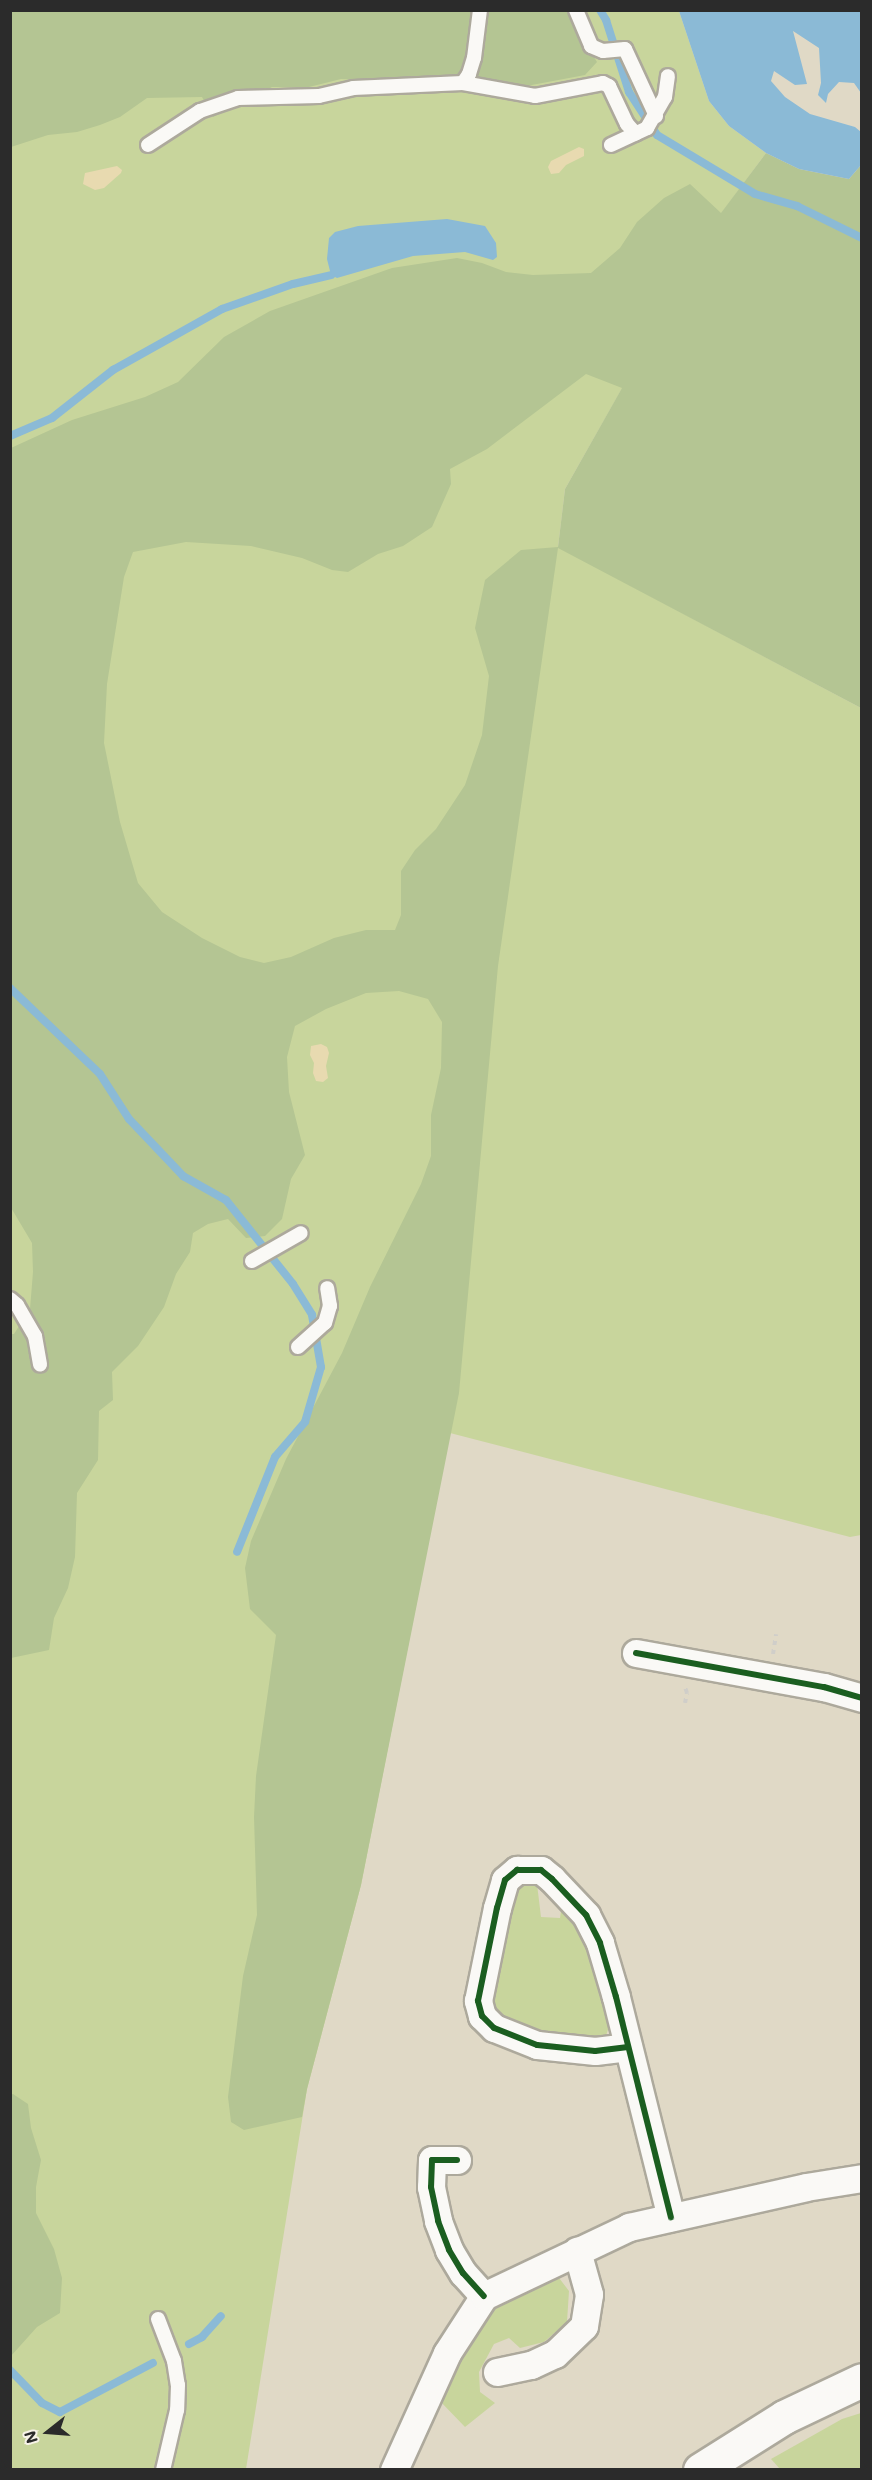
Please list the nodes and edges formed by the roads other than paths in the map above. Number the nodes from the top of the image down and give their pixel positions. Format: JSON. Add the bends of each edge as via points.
{"nodes":[{"id":1,"x":480,"y":10,"type":"edge"},
{"id":2,"x":576,"y":10,"type":"edge"},
{"id":3,"x":668,"y":76,"type":"dead end"},
{"id":4,"x":463,"y":84,"type":"junction"},
{"id":5,"x":649,"y":124,"type":"junction"},
{"id":6,"x":148,"y":145,"type":"dead end"},
{"id":7,"x":611,"y":145,"type":"dead end"},
{"id":8,"x":301,"y":1233,"type":"dead end"},
{"id":9,"x":254,"y":1260,"type":"dead end"},
{"id":10,"x":327,"y":1288,"type":"dead end"},
{"id":11,"x":10,"y":1299,"type":"edge"},
{"id":12,"x":298,"y":1347,"type":"dead end"},
{"id":13,"x":40,"y":1365,"type":"dead end"},
{"id":14,"x":636,"y":1653,"type":"dead end"},
{"id":15,"x":861,"y":1698,"type":"edge"},
{"id":16,"x":628,"y":2046,"type":"junction"},
{"id":17,"x":457,"y":2160,"type":"dead end"},
{"id":18,"x":861,"y":2178,"type":"edge"},
{"id":19,"x":671,"y":2217,"type":"junction"},
{"id":20,"x":577,"y":2251,"type":"junction"},
{"id":21,"x":484,"y":2296,"type":"junction"},
{"id":22,"x":158,"y":2319,"type":"dead end"},
{"id":23,"x":497,"y":2372,"type":"dead end"},
{"id":24,"x":861,"y":2380,"type":"edge"},
{"id":25,"x":163,"y":2469,"type":"edge"},
{"id":26,"x":394,"y":2469,"type":"edge"},
{"id":27,"x":700,"y":2469,"type":"edge"}],
"edges":[{"from":1,"to":4,"type":"lane","via":[[474,58]]},
{"from":2,"to":5,"type":"lane","via":[[591,46],[597,50],[625,50],[629,54]]},
{"from":3,"to":5,"type":"lane","via":[[665,97]]},
{"from":4,"to":5,"type":"lane","via":[[534,96],[603,83],[609,86],[627,124]]},
{"from":4,"to":6,"type":"lane","via":[[353,88],[319,96],[238,98],[201,111]]},
{"from":5,"to":7,"type":"lane"},
{"from":8,"to":9,"type":"lane"},
{"from":10,"to":12,"type":"lane","via":[[330,1306],[325,1323]]},
{"from":11,"to":13,"type":"lane","via":[[35,1336]]},
{"from":14,"to":15,"type":"street","via":[[824,1687]]},
{"from":16,"to":16,"type":"street","via":[[595,2051],[537,2045],[494,2028],[482,2016],[478,2001],[498,1908],[505,1880],[517,1870],[541,1870],[586,1915],[611,1975]]},
{"from":16,"to":19,"type":"street"},
{"from":17,"to":21,"type":"street","via":[[432,2160],[431,2187],[449,2250]]},
{"from":18,"to":19,"type":"street"},
{"from":19,"to":20,"type":"street","via":[[629,2227]]},
{"from":20,"to":21,"type":"street"},
{"from":20,"to":23,"type":"street","via":[[589,2294],[584,2326],[555,2354],[531,2365]]},
{"from":21,"to":26,"type":"street","via":[[447,2354]]},
{"from":22,"to":25,"type":"lane","via":[[174,2361],[178,2385],[177,2410]]},
{"from":24,"to":27,"type":"main road","via":[[784,2416]]}]}
